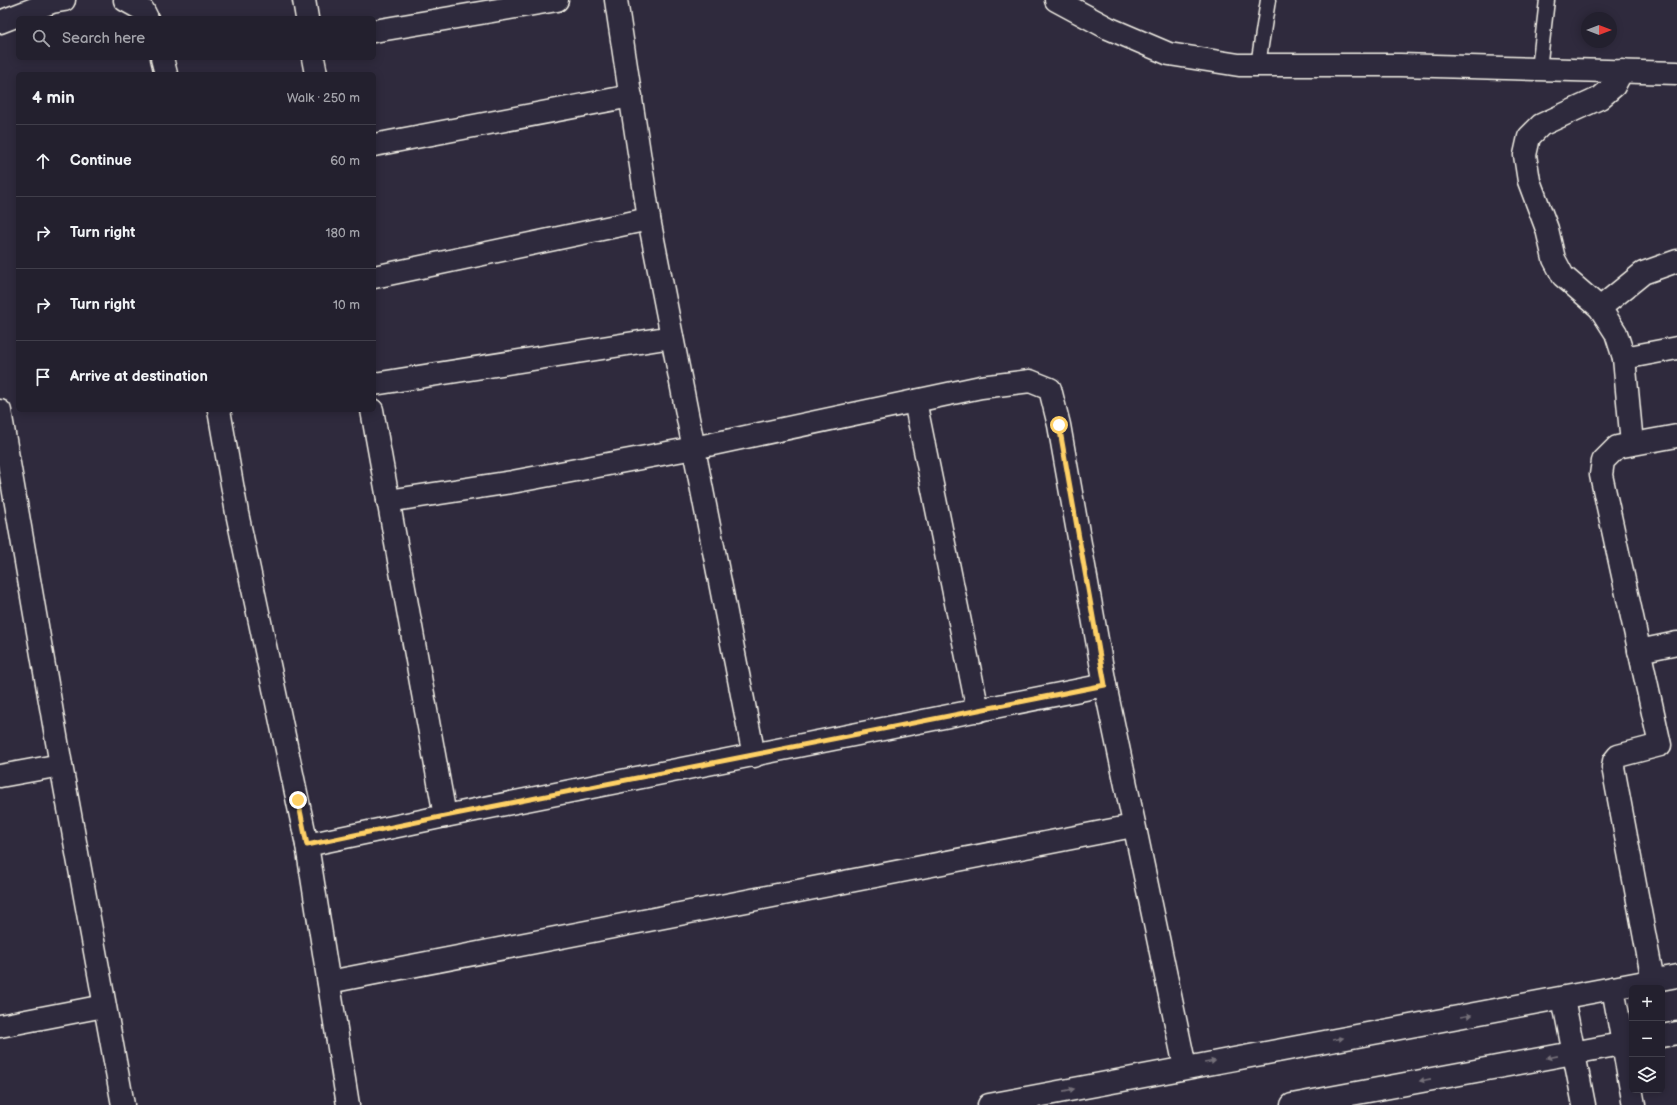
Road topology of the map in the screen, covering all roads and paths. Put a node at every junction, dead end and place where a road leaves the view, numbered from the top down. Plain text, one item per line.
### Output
1 (64, 0) edge
2 (125, 0) edge
3 (304, 0) edge
4 (557, 0) edge
5 (616, 0) edge
6 (1056, 0) edge
7 (1268, 0) edge
8 (1547, 0) edge
9 (146, 16) edge
10 (307, 16) edge
11 (0, 22) edge
12 (376, 31) edge
13 (162, 60) edge
14 (313, 60) edge
15 (1258, 65) junction
16 (1539, 69) junction
17 (1622, 71) junction
18 (166, 72) edge
19 (316, 72) edge
20 (1677, 73) edge
21 (631, 96) junction
22 (376, 145) edge
23 (650, 219) junction
24 (1677, 261) edge
25 (376, 277) edge
26 (1600, 308) junction
27 (672, 337) junction
28 (1677, 348) edge
29 (1624, 358) junction
30 (376, 384) edge
31 (915, 401) junction
32 (0, 411) edge
33 (218, 412) edge
34 (372, 412) edge
35 (1677, 436) edge
36 (1632, 444) junction
37 (694, 448) junction
38 (388, 501) junction
39 (1677, 643) edge
40 (1639, 651) junction
41 (1105, 685) junction
42 (978, 711) junction
43 (1668, 744) edge
44 (754, 756) junction
45 (61, 766) junction
46 (0, 776) edge
47 (445, 816) junction
48 (1133, 826) junction
49 (307, 845) junction
50 (1677, 976) edge
51 (1652, 981) junction
52 (329, 982) junction
53 (1613, 988) junction
54 (1563, 998) junction
55 (104, 1006) junction
56 (0, 1026) edge
57 (1677, 1033) edge
58 (1665, 1035) edge
59 (1627, 1043) edge
60 (1575, 1052) junction
61 (1186, 1067) junction
62 (124, 1105) edge
63 (348, 1105) edge
64 (989, 1105) edge
65 (1292, 1105) edge
66 (1584, 1105) edge
67 (1634, 1105) edge

1 - 11 street
2 - 9 street
3 - 10 street
4 - 12 street
5 - 21 street
6 - 15 street
7 - 15 lane
8 - 16 lane
13 - 18 street
14 - 19 street
15 - 16 street
16 - 17 street
17 - 20 street
17 - 26 street
21 - 22 street
21 - 23 street
23 - 25 street
23 - 27 street
24 - 26 street
26 - 29 street
27 - 30 street
27 - 37 street
28 - 29 street
29 - 36 street
31 - 37 street
31 - 41 street
31 - 42 street
32 - 45 street
33 - 49 street
34 - 38 street
35 - 36 street
36 - 40 street
37 - 38 street
37 - 44 street
38 - 47 street
39 - 40 street
40 - 43 street
41 - 42 street
41 - 48 street
42 - 44 street
43 - 51 street
44 - 47 street
45 - 46 street
45 - 55 street
47 - 49 street
48 - 52 street
48 - 61 street
49 - 52 street
50 - 51 street
51 - 53 street
52 - 63 street
53 - 54 street
53 - 59 street
54 - 60 street
61 -> 54 street
55 - 56 street
55 - 62 street
57 - 58 street
59 - 60 street
59 - 67 street
60 -> 65 street
60 - 66 street
64 -> 61 street

